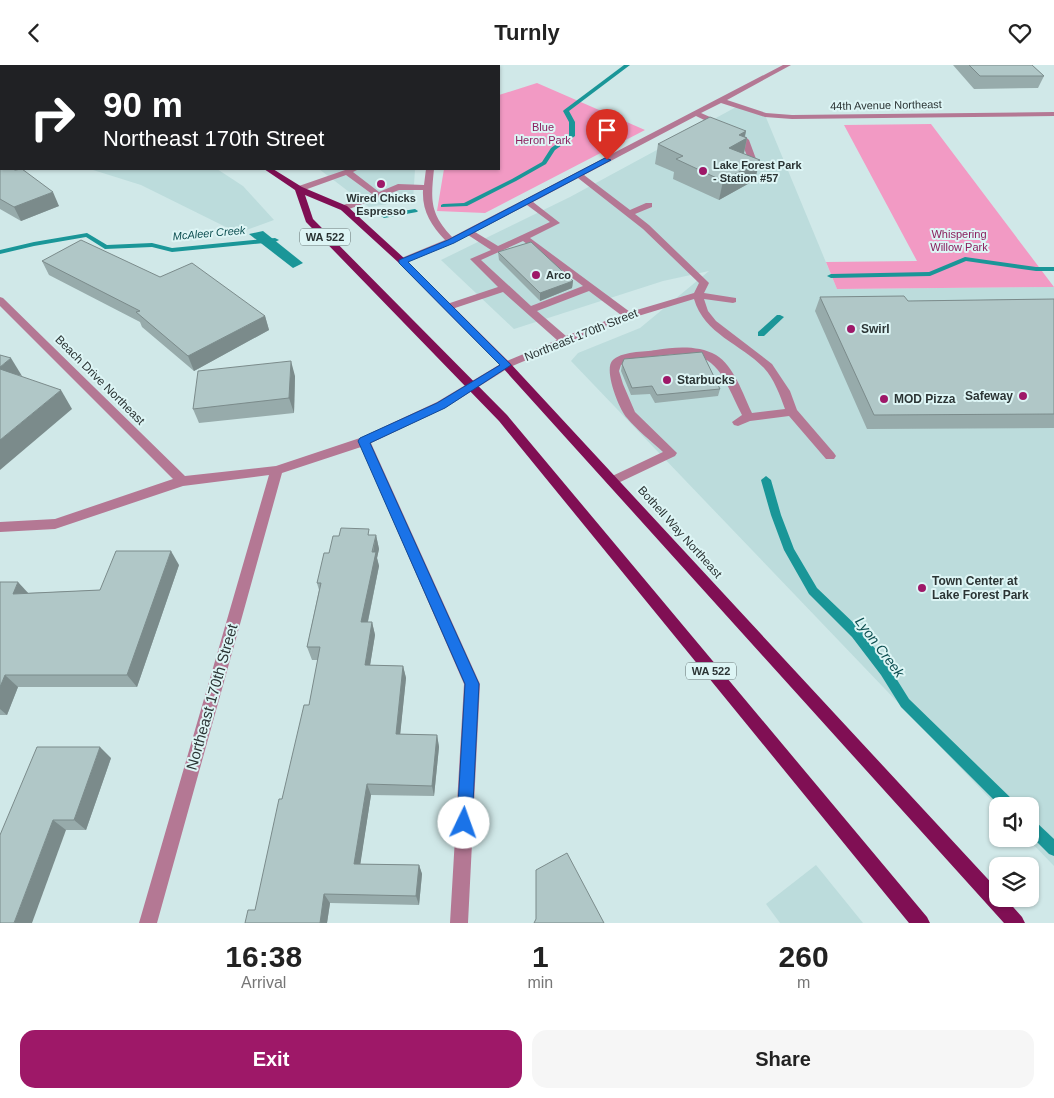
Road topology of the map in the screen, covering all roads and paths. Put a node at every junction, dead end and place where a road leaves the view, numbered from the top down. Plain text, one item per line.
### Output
1 (788, 65) edge
2 (720, 100) junction
3 (695, 113) junction
4 (1054, 114) edge
5 (755, 167) edge
6 (270, 170) edge
7 (351, 170) edge
8 (430, 170) edge
9 (579, 175) junction
10 (427, 188) junction
11 (299, 189) junction
12 (378, 195) junction
13 (528, 201) junction
14 (649, 205) dead end
15 (344, 208) junction
16 (630, 213) junction
17 (469, 232) junction
18 (524, 237) junction
19 (451, 241) junction
20 (498, 250) junction
21 (402, 261) junction
22 (590, 287) junction
23 (505, 288) junction
24 (698, 295) junction
25 (0, 299) edge
26 (733, 300) dead end
27 (448, 307) junction
28 (530, 310) junction
29 (627, 315) junction
30 (565, 341) junction
31 (506, 365) junction
32 (473, 386) junction
33 (792, 412) junction
34 (364, 441) junction
35 (830, 456) dead end
36 (277, 470) junction
37 (182, 481) junction
38 (612, 481) junction
39 (0, 527) edge
40 (148, 923) edge
41 (459, 923) edge
42 (921, 923) edge
43 (1016, 923) edge

1 - 2 street
2 - 3 street
2 - 4 street, 44th Avenue Northeast
3 - 5 street
3 - 9 street
6 - 11 main road, Bothell Way Northeast / WA 522
7 - 11 street
7 - 12 street
8 - 10 street
9 - 13 street
9 - 16 street
10 - 12 street
10 - 19 street
11 - 15 main road, Bothell Way Northeast / WA 522
11 - 32 main road, WA 522
12 - 15 street
13 - 17 street
13 - 18 street
14 - 16 street
15 - 21 main road, Bothell Way Northeast / WA 522
16 - 24 street
17 - 19 street
17 - 20 street
18 - 20 street
18 - 22 street
19 - 21 street
20 - 23 street
21 - 27 main road, Bothell Way Northeast / WA 522
22 - 28 street
22 - 29 street
23 - 27 street
23 - 28 street
24 - 26 street
24 - 29 street, Northeast 170th Street
24 - 33 street
25 - 37 street, Beach Drive Northeast
27 - 31 main road, Bothell Way Northeast / WA 522
28 - 30 street
29 - 30 street, Northeast 170th Street
30 - 31 street, Northeast 170th Street
31 - 32 street, Northeast 170th Street
31 - 38 main road, Bothell Way Northeast / WA 522
32 - 34 street, Northeast 170th Street
32 - 42 main road, WA 522
33 - 35 street
33 - 38 street
34 - 36 street, Northeast 170th Street
34 - 41 street
36 - 37 street, Northeast 170th Street
36 - 40 street, Northeast 170th Street
37 - 39 street, Northeast 170th Street
38 - 43 main road, Bothell Way Northeast / WA 522

